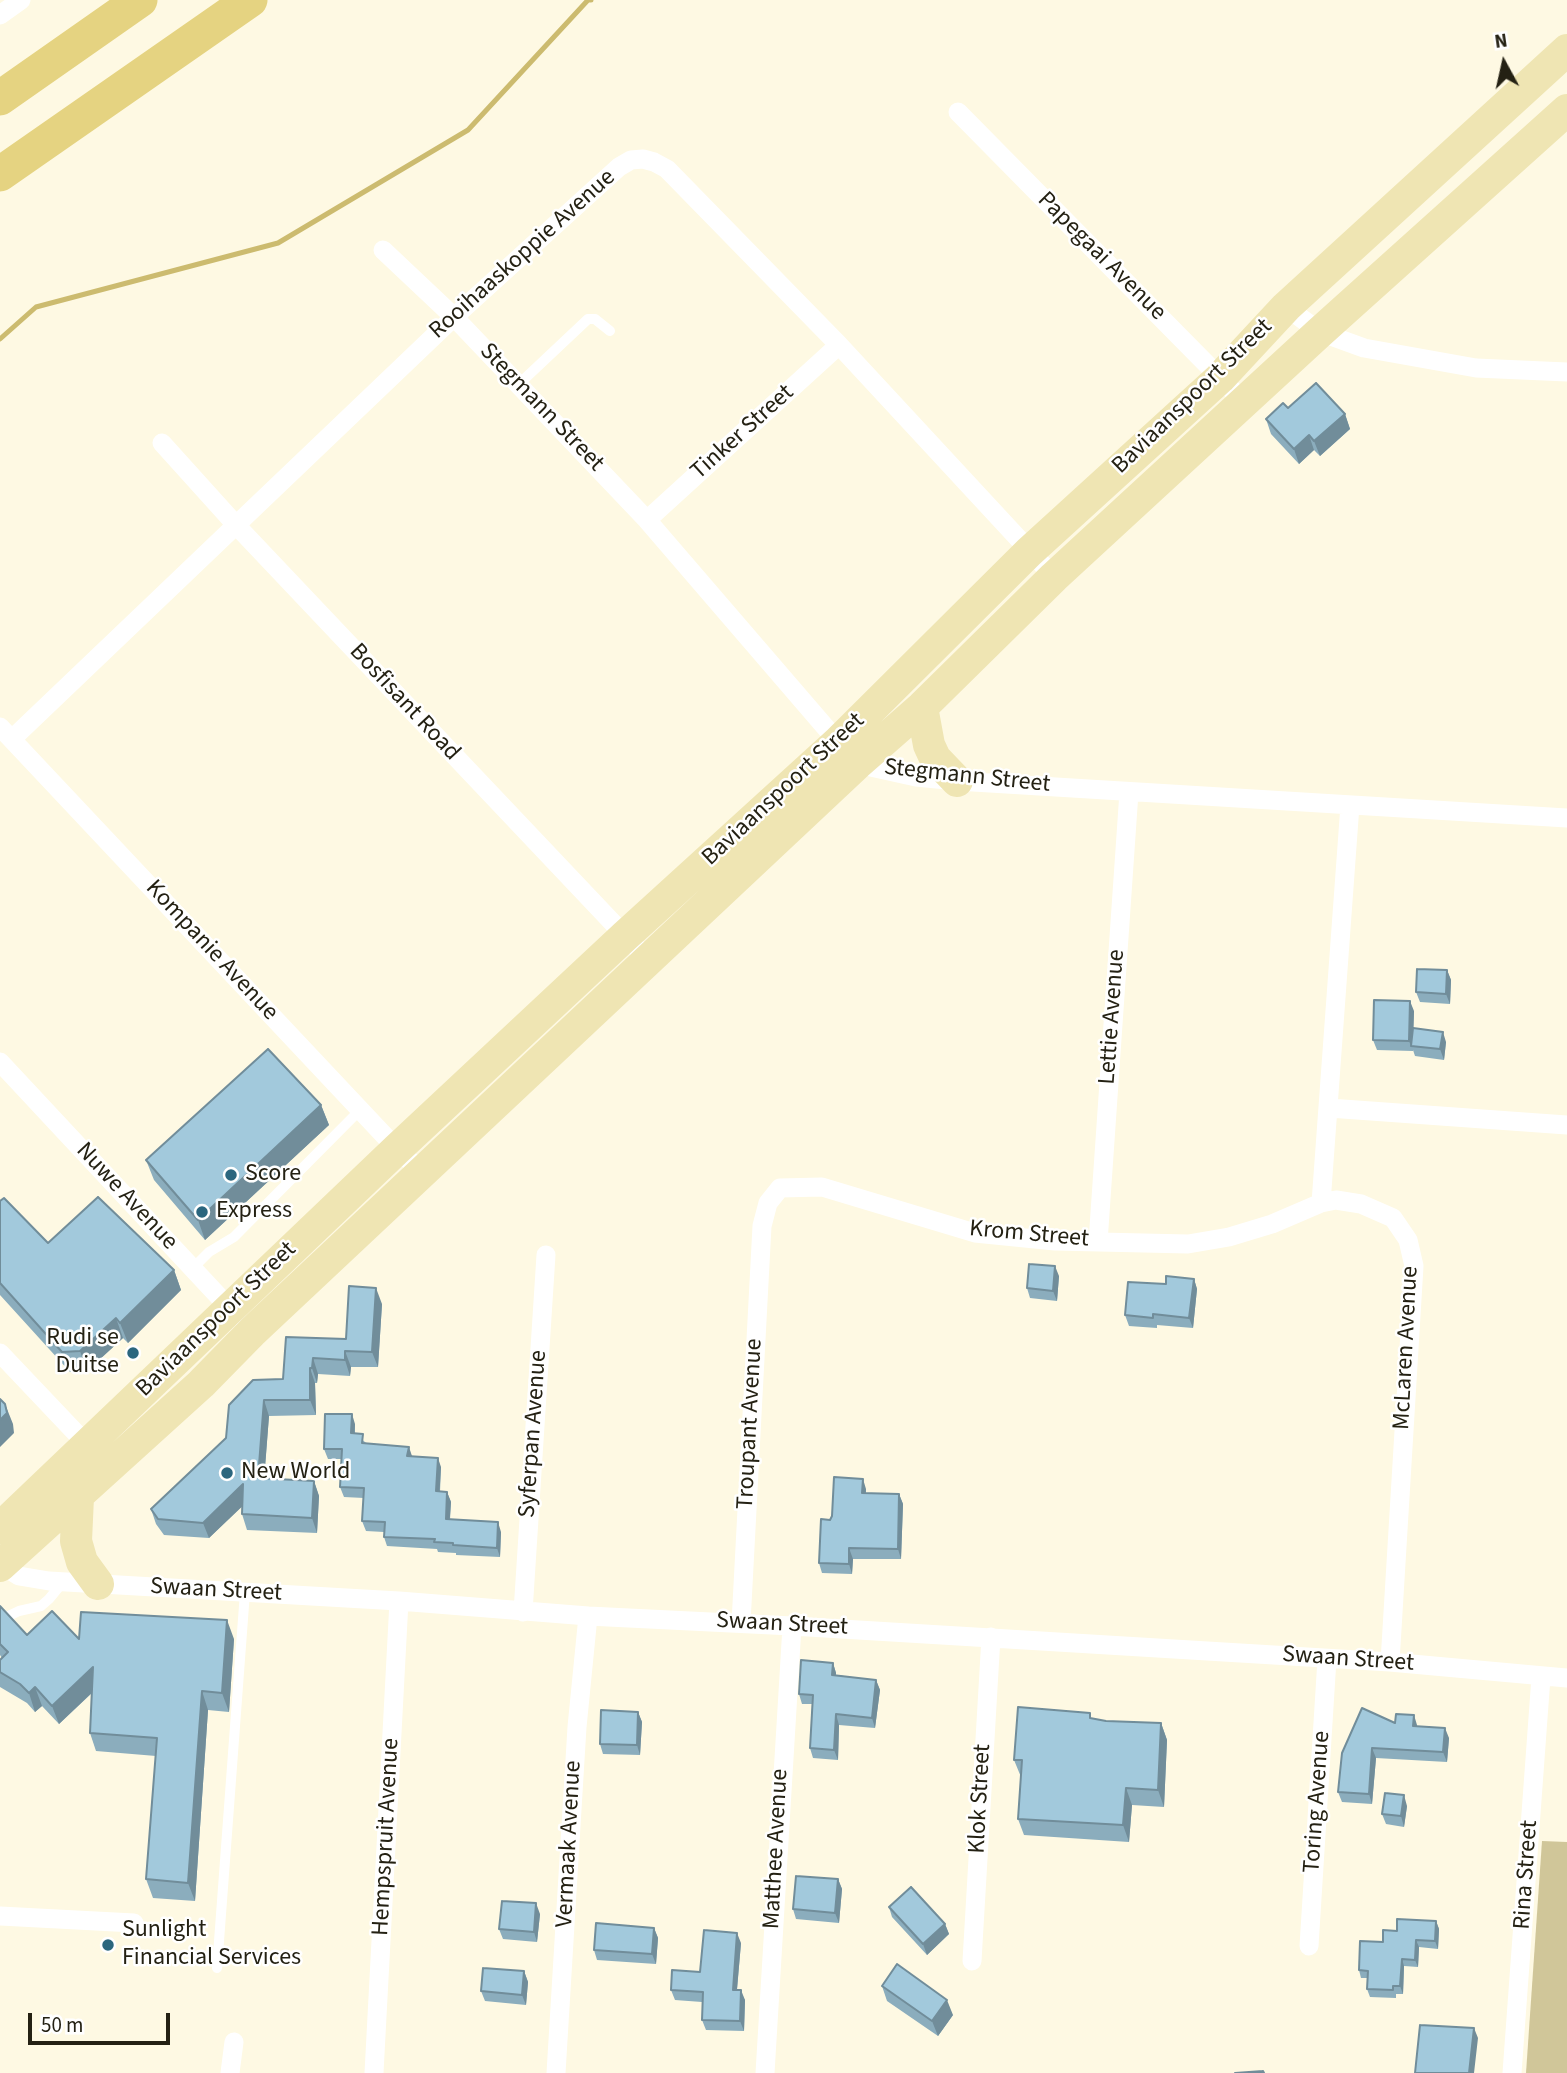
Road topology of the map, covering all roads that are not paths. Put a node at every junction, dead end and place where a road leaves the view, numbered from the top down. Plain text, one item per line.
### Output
1 (21, 0) edge
2 (140, 0) edge
3 (250, 0) edge
4 (0, 15) edge
5 (1567, 50) edge
6 (0, 98) edge
7 (1567, 110) edge
8 (958, 112) dead end
9 (0, 174) edge
10 (383, 250) dead end
11 (1286, 307) junction
12 (454, 317) junction
13 (610, 331) dead end
14 (1320, 332) junction
15 (839, 345) junction
16 (1567, 372) edge
17 (1220, 378) junction
18 (519, 384) junction
19 (1244, 402) junction
20 (162, 443) dead end
21 (647, 520) junction
22 (236, 525) junction
23 (1030, 552) junction
24 (1054, 578) junction
25 (922, 707) junction
26 (6, 733) edge
27 (847, 753) junction
28 (957, 781) junction
29 (1129, 792) junction
30 (1350, 805) junction
31 (1567, 818) edge
32 (625, 936) junction
33 (648, 960) junction
34 (0, 1062) edge
35 (1329, 1108) junction
36 (360, 1110) junction
37 (1567, 1125) edge
38 (397, 1149) junction
39 (423, 1173) junction
40 (1321, 1203) junction
41 (762, 1226) joint
42 (1098, 1242) junction
43 (545, 1255) dead end
44 (192, 1269) junction
45 (229, 1307) junction
46 (253, 1331) junction
47 (0, 1353) edge
48 (87, 1446) junction
49 (112, 1466) junction
50 (78, 1497) junction
51 (0, 1528) edge
52 (0, 1565) edge
53 (63, 1581) junction
54 (98, 1584) junction
55 (245, 1592) junction
56 (399, 1601) junction
57 (523, 1612) junction
58 (588, 1616) junction
59 (0, 1620) edge
60 (741, 1623) junction
61 (792, 1626) junction
62 (991, 1637) junction
63 (1327, 1659) junction
64 (1390, 1662) junction
65 (1541, 1677) junction
66 (1567, 1678) edge
67 (0, 1916) edge
68 (134, 1923) dead end
69 (1309, 1946) dead end
70 (972, 1961) dead end
71 (217, 1968) dead end
72 (234, 2042) dead end
73 (230, 2073) edge
74 (374, 2073) edge
75 (556, 2073) edge
76 (765, 2073) edge
77 (1512, 2073) edge

1 - 4 street
2 - 6 highway
3 - 9 highway
5 - 11 main road, Baviaanspoort Street
7 - 14 main road, Baviaanspoort Street
8 - 17 street, Papegaai Avenue
10 - 12 street, Stegmann Street
11 - 14 street
11 - 17 main road, Baviaanspoort Street
12 - 15 street, Rooihaaskoppie Avenue
12 - 18 street, Stegmann Street
12 - 22 street, Rooihaaskoppie Avenue
13 - 18 lane
14 - 16 street
14 - 19 main road, Baviaanspoort Street
15 - 21 street, Tinker Street
15 - 23 street, Rooihaaskoppie Avenue
17 - 19 street, Papegaai Avenue
17 - 23 main road, Baviaanspoort Street
18 - 21 street, Stegmann Street
19 - 24 main road, Baviaanspoort Street
20 - 22 street, Bosfisant Road
21 - 27 street, Stegmann Street
22 - 26 street, Rooihaaskoppie Avenue
22 - 32 street, Bosfisant Road
23 - 24 street, Rooihaaskoppie Avenue
23 - 27 main road, Baviaanspoort Street
24 - 25 main road, Baviaanspoort Street
25 - 27 main road, Baviaanspoort Street
25 - 28 main road
26 - 36 street, Kompanie Avenue
27 - 28 street, Stegmann Street
27 - 32 main road, Baviaanspoort Street
27 - 33 main road, Baviaanspoort Street
28 - 29 street, Stegmann Street
29 - 30 street, Stegmann Street
29 - 42 street, Lettie Avenue
30 - 31 street, Stegmann Street
30 - 35 street
32 - 33 street, Bosfisant Road
32 - 38 main road, Baviaanspoort Street
33 - 39 main road, Baviaanspoort Street
34 - 44 street, Nuwe Avenue
35 - 37 street
35 - 40 street
36 - 38 street, Kompanie Avenue
36 - 44 lane
38 - 39 street, Kompanie Avenue
38 - 45 main road, Baviaanspoort Street
39 - 46 main road, Baviaanspoort Street
40 - 42 street, Krom Street
40 - 64 street, McLaren Avenue
41 - 42 street, Krom Street
41 - 60 street, Troupant Avenue
43 - 57 street, Syferpan Avenue
44 - 45 street, Nuwe Avenue
45 - 46 street, Nuwe Avenue
45 - 48 main road, Baviaanspoort Street
46 - 49 main road, Baviaanspoort Street
47 - 48 street
48 - 49 street
48 - 51 main road, Baviaanspoort Street
49 - 50 main road, Baviaanspoort Street
50 - 52 main road, Baviaanspoort Street
50 - 54 main road
52 - 53 street, Swaan Street
53 - 54 street, Swaan Street
53 - 59 lane
54 - 55 street, Swaan Street
55 - 56 street, Swaan Street
55 - 71 lane
56 - 57 street, Swaan Street
56 - 74 street, Hempspruit Avenue
57 - 58 street, Swaan Street
58 - 60 street, Swaan Street
58 - 75 street, Vermaak Avenue
60 - 61 street, Swaan Street
61 - 62 street, Swaan Street
61 - 76 street, Matthee Avenue
62 - 63 street, Swaan Street
62 - 70 street, Klok Street
63 - 64 street, Swaan Street
63 - 69 street, Toring Avenue
64 - 65 street, Swaan Street
65 - 66 street, Swaan Street
65 - 77 street, Rina Street
67 - 68 street
72 - 73 street

